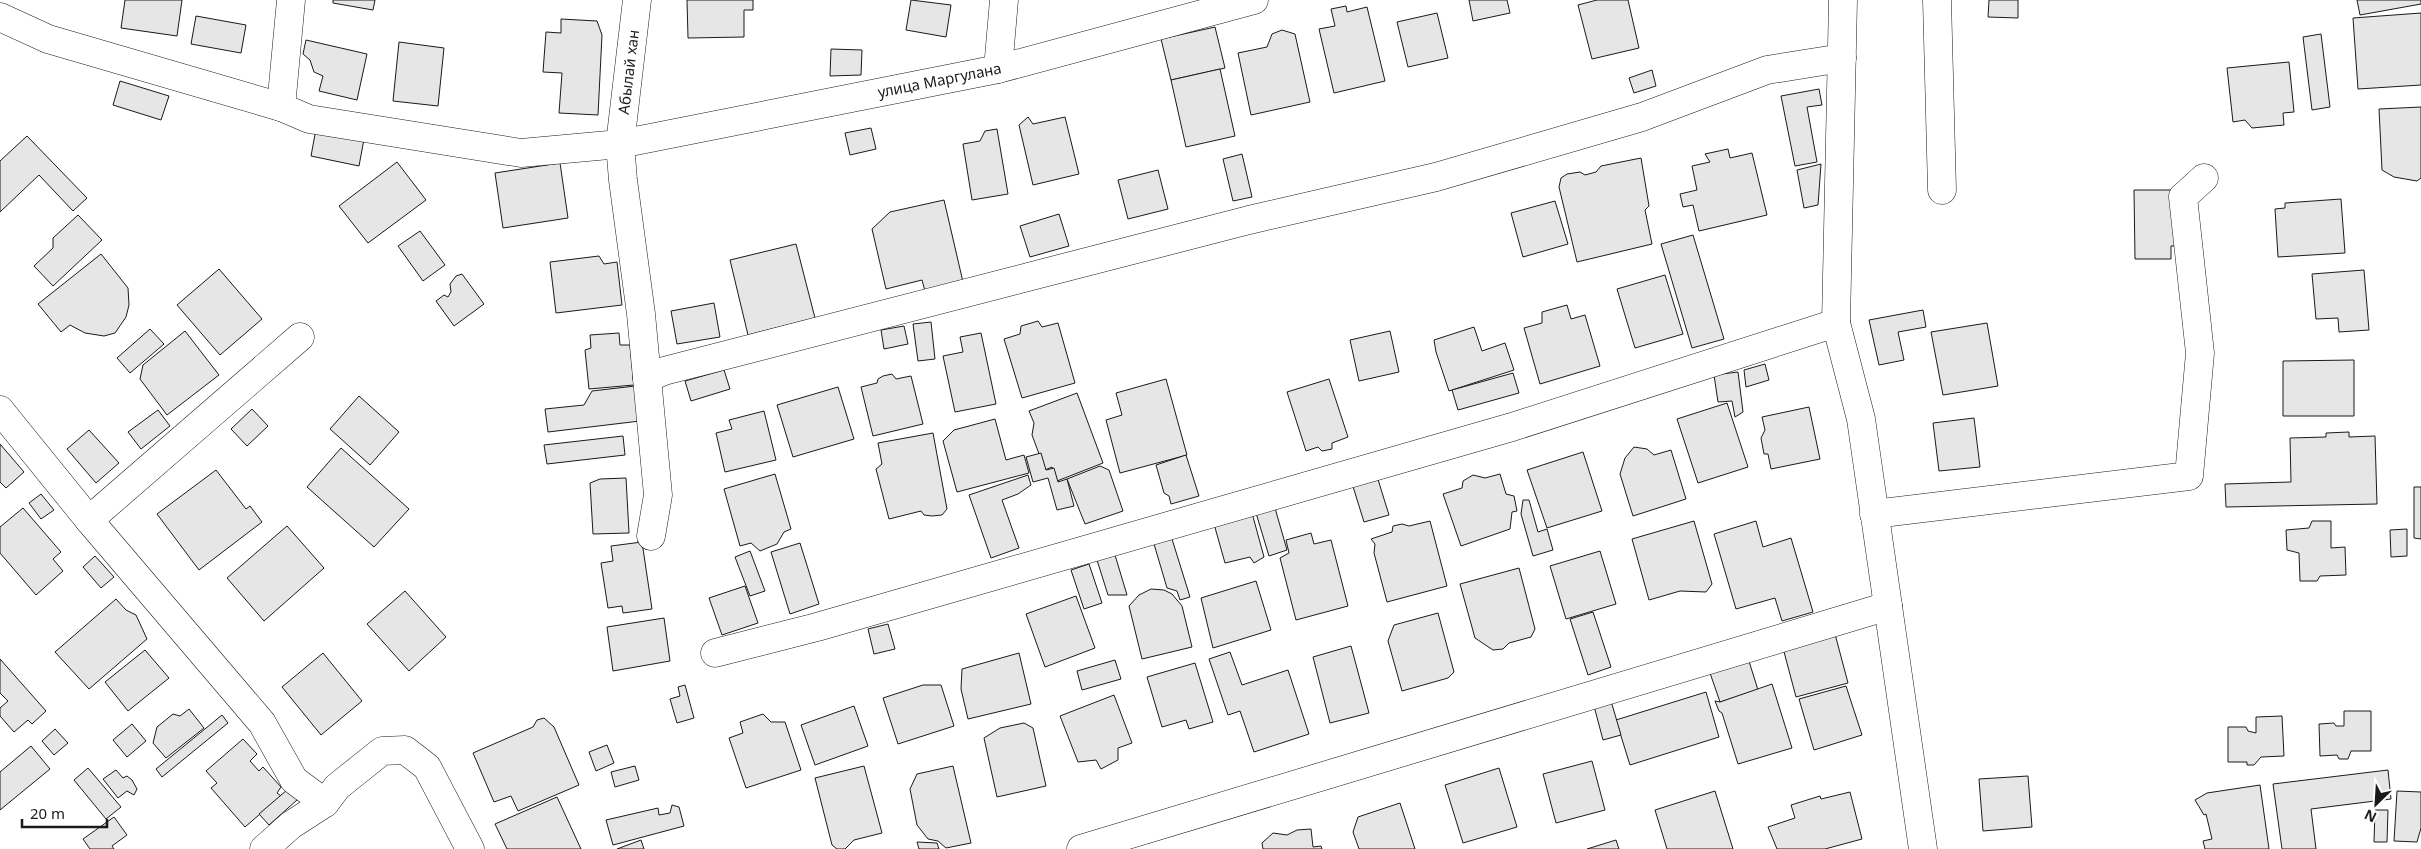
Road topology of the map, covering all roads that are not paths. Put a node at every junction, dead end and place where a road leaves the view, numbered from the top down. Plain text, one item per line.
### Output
1 (291, 0) edge
2 (637, 0) edge
3 (1004, 0) edge
4 (1254, 0) edge
5 (1843, 0) edge
6 (1937, 0) edge
7 (0, 17) edge
8 (1842, 58) junction
9 (998, 69) junction
10 (281, 107) junction
11 (620, 144) junction
12 (2204, 178) dead end
13 (1942, 190) dead end
14 (1836, 323) junction
15 (300, 337) dead end
16 (647, 378) junction
17 (0, 410) edge
18 (1874, 514) junction
19 (89, 520) junction
20 (650, 536) dead end
21 (1888, 606) junction
22 (715, 653) dead end
23 (325, 803) junction
24 (264, 849) edge
25 (470, 849) edge
26 (1081, 849) edge
27 (1923, 849) edge

1 - 10 street
2 - 11 street, Абылай хан
3 - 9 street
4 - 9 street, улица Маргулана
5 - 8 street
6 - 13 street
7 - 10 street, улица Маргулана
8 - 14 street
8 - 16 street
9 - 11 street, улица Маргулана
10 - 11 street, улица Маргулана
11 - 16 street, Абылай хан
12 - 18 street
14 - 18 street
14 - 22 street
15 - 19 street
16 - 20 street, Абылай хан
17 - 19 street
18 - 21 street
19 - 23 street
21 - 26 street
21 - 27 street
23 - 24 street
23 - 25 street

